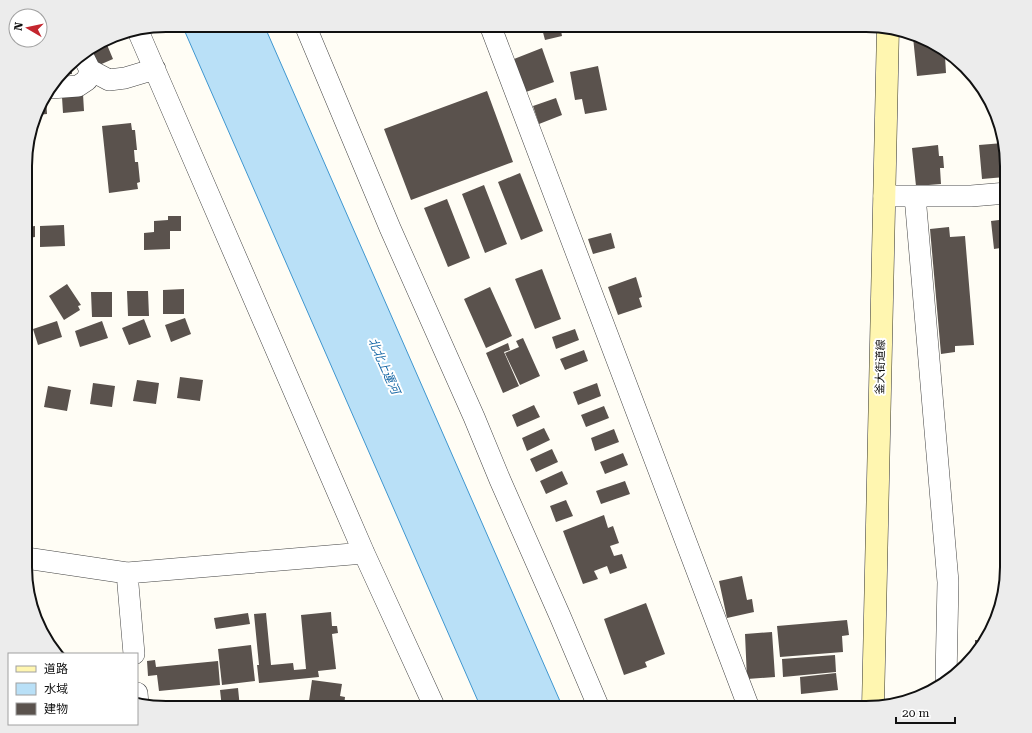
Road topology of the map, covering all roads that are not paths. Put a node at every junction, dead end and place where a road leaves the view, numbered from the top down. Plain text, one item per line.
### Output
1 (308, 32) edge
2 (493, 32) edge
3 (888, 34) edge
4 (140, 35) edge
5 (86, 62) edge
6 (155, 69) junction
7 (58, 88) edge
8 (1000, 194) edge
9 (884, 196) junction
10 (914, 196) junction
11 (364, 554) junction
12 (32, 559) edge
13 (127, 573) junction
14 (134, 653) edge
15 (946, 674) edge
16 (432, 701) edge
17 (596, 701) edge
18 (746, 701) edge
19 (873, 701) edge

1 - 17 street
2 - 18 street
3 - 9 street, 釜大街道線
4 - 6 street
5 - 6 street
5 - 7 street
6 - 11 street
8 - 10 street
9 - 10 street
9 - 19 street, 釜大街道線
10 - 15 street
11 - 13 street
11 - 16 street
12 - 13 street
13 - 14 street

